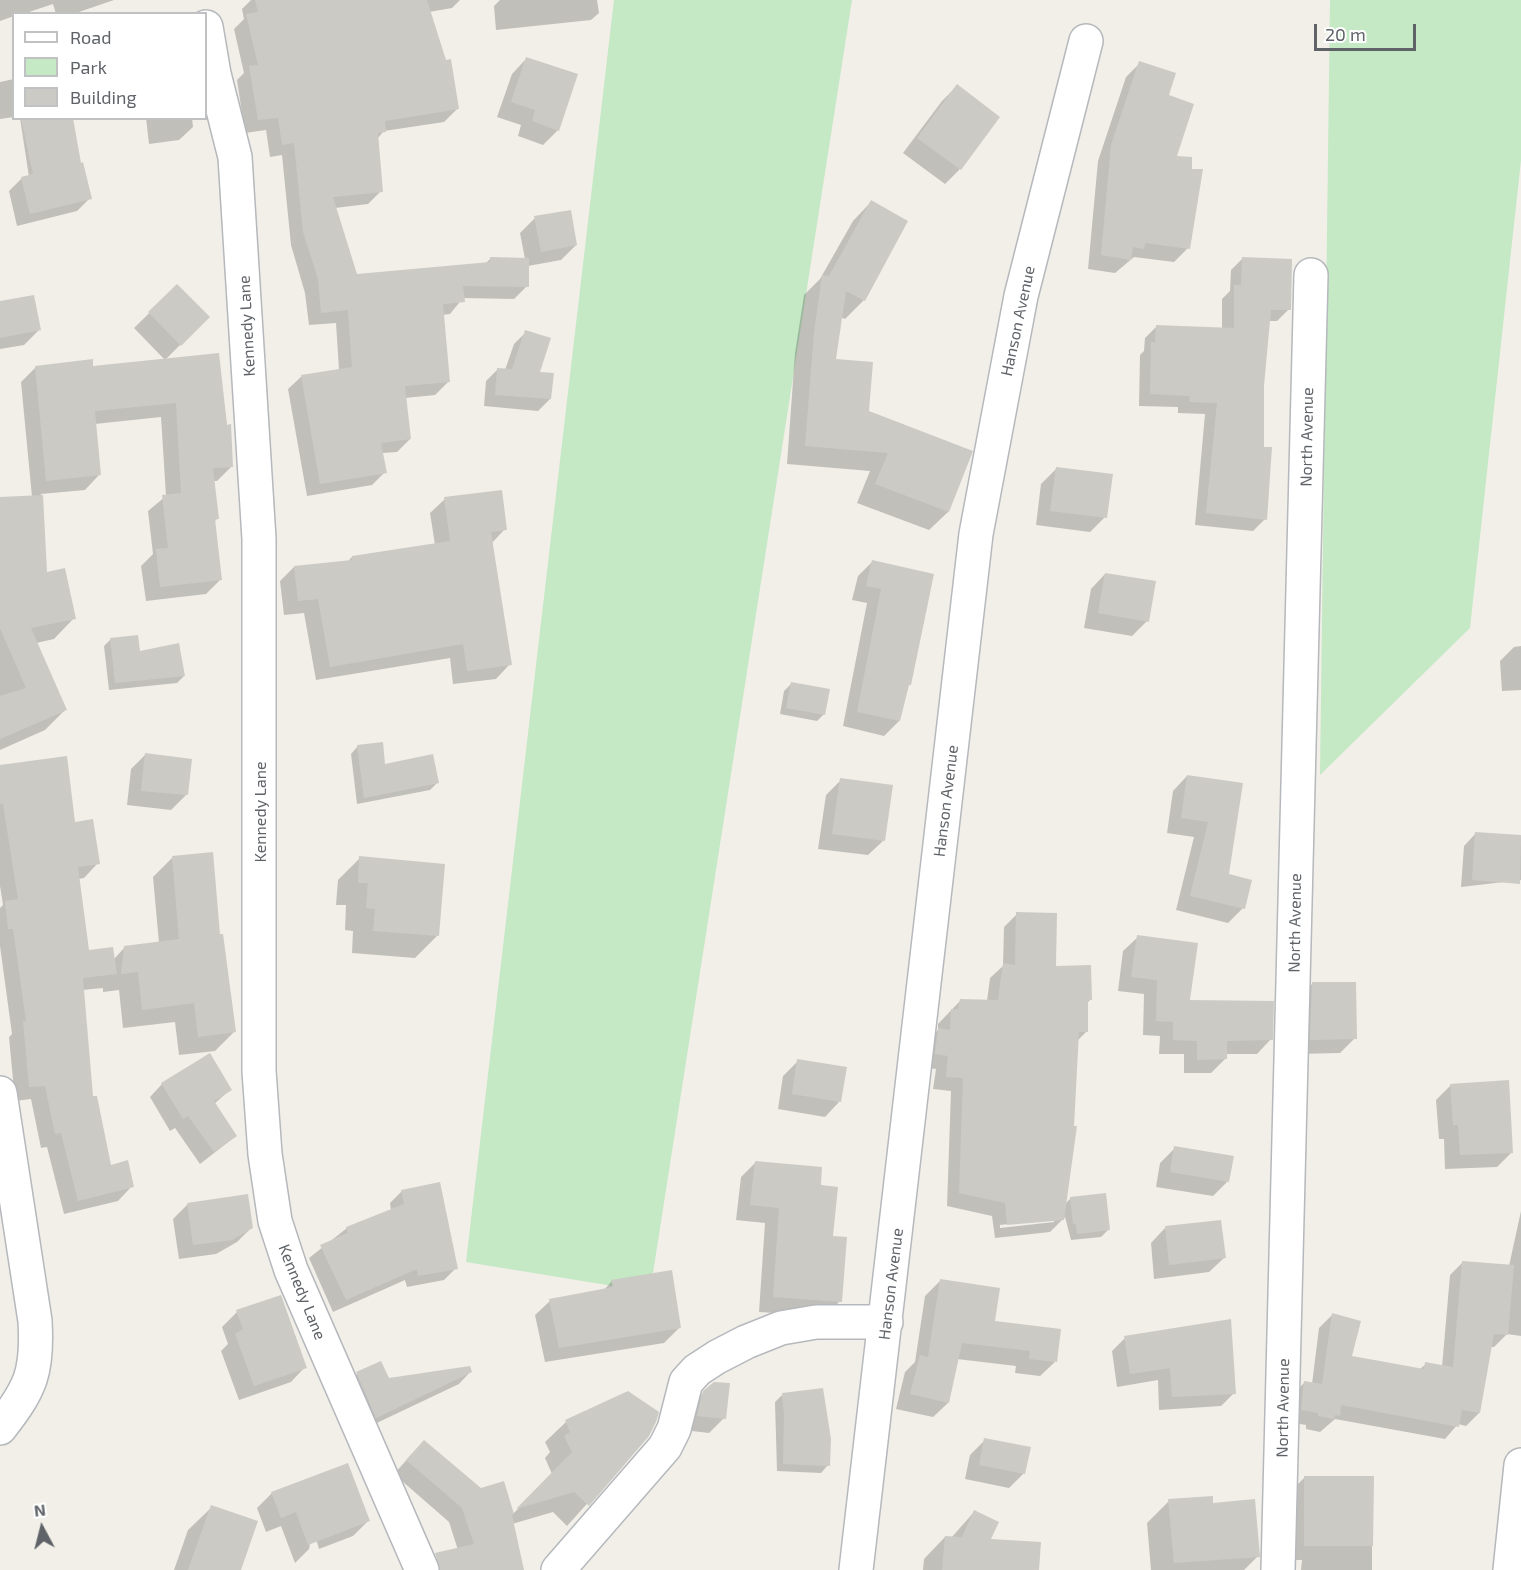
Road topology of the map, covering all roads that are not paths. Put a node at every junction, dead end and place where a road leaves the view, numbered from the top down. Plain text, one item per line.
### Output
1 (207, 33) edge
2 (1086, 41) dead end
3 (1311, 275) dead end
4 (0, 1093) edge
5 (886, 1322) junction
6 (0, 1428) edge
7 (1521, 1465) edge
8 (422, 1570) edge
9 (558, 1570) edge
10 (856, 1570) edge
11 (1278, 1570) edge
12 (1510, 1570) edge

1 - 8 street, Kennedy Lane
2 - 5 street, Hanson Avenue
3 - 11 street, North Avenue
4 - 6 street
5 - 9 street
5 - 10 street, Hanson Avenue
7 - 12 street

